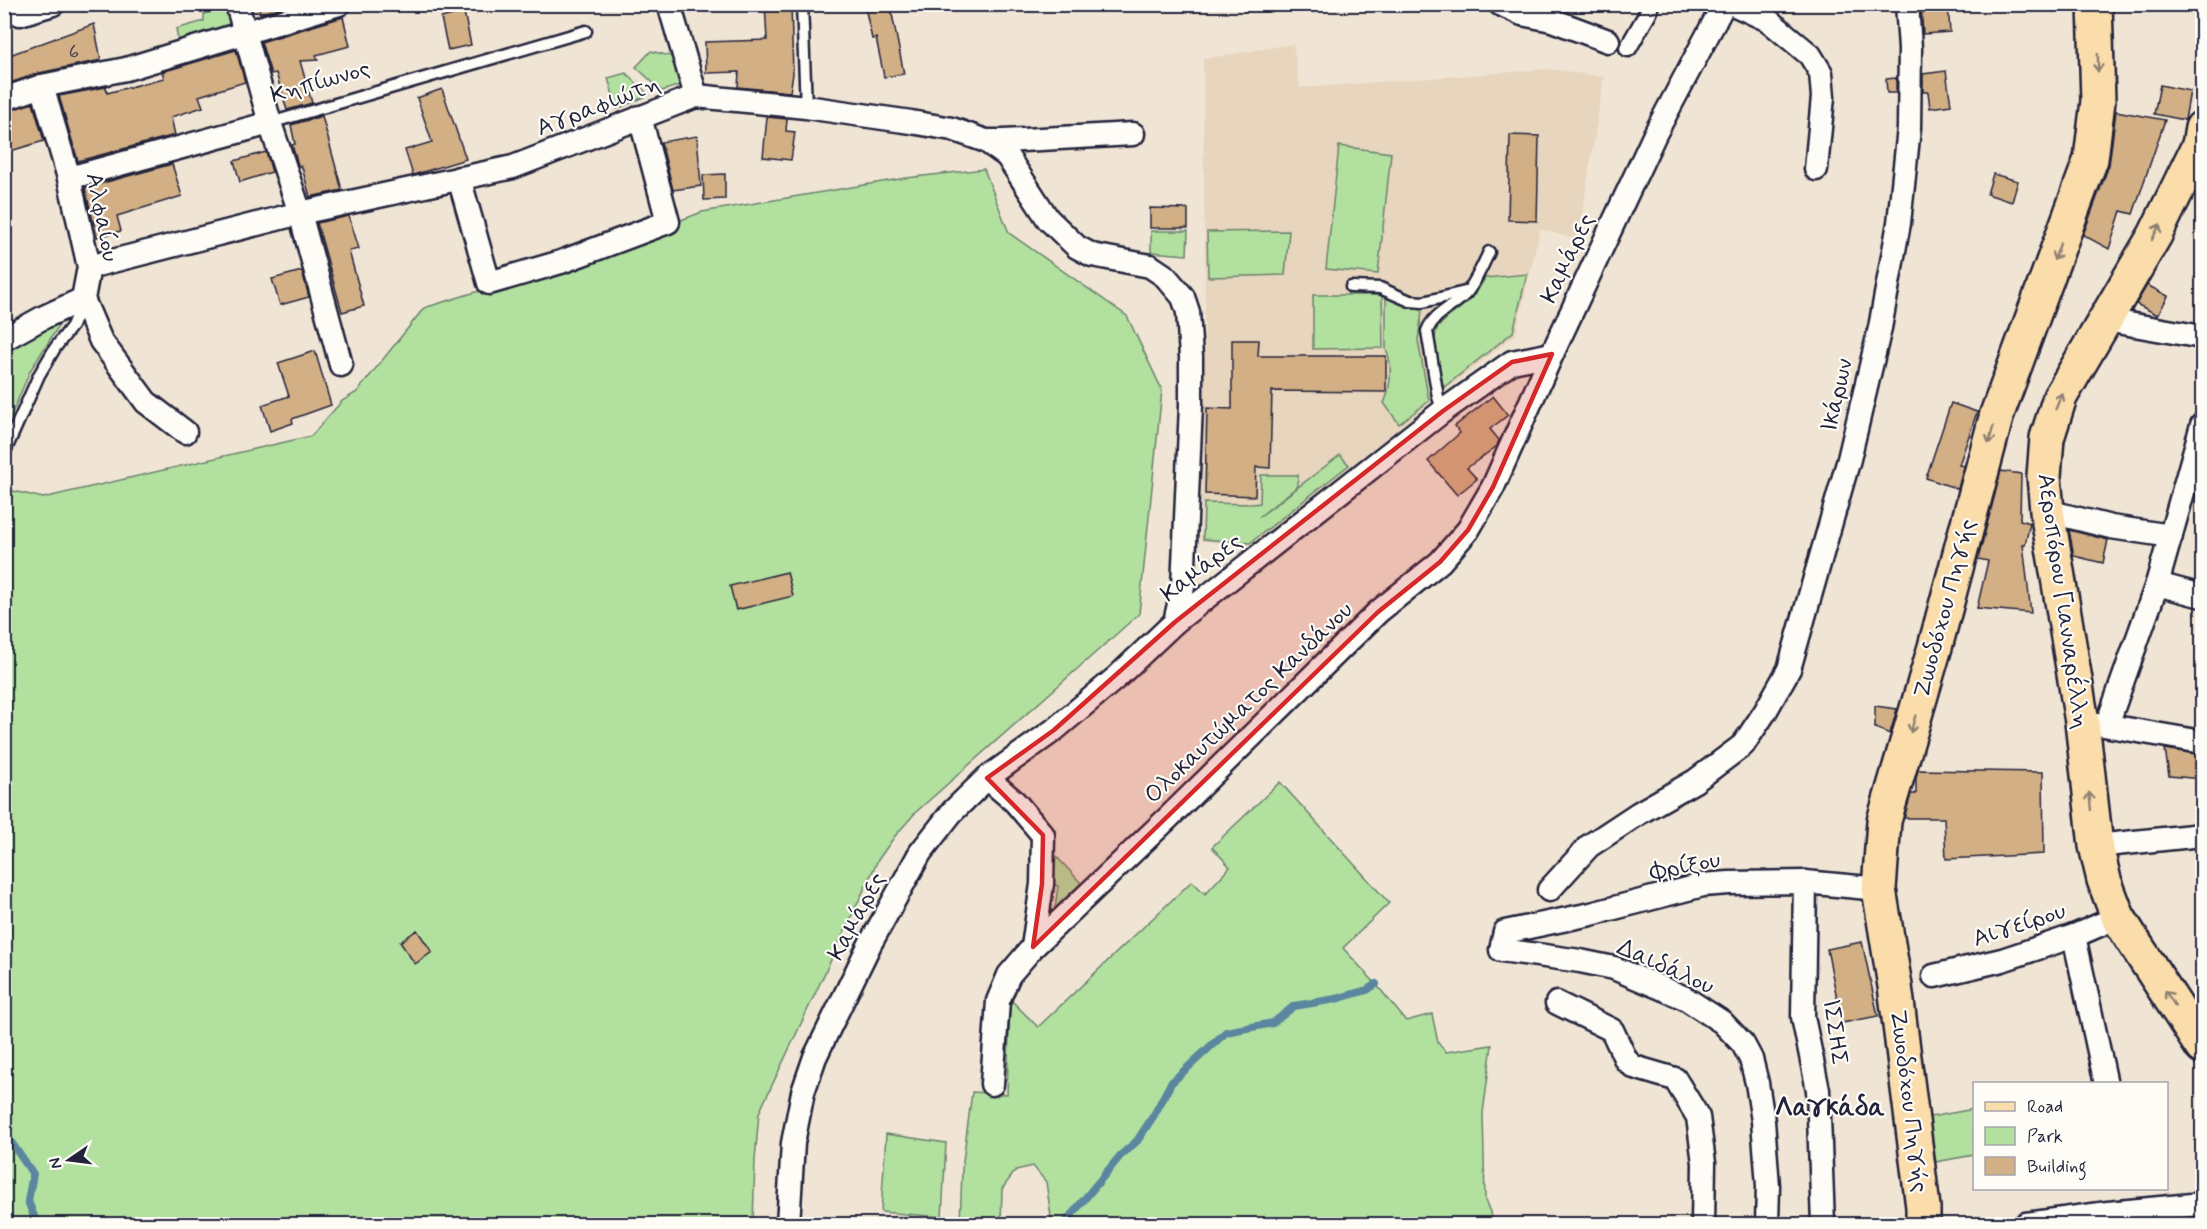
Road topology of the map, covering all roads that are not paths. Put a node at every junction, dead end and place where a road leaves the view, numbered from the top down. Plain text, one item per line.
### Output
1 (53, 4) edge
2 (237, 4) edge
3 (339, 4) edge
4 (669, 4) edge
5 (802, 4) edge
6 (1500, 4) edge
7 (1650, 4) edge
8 (1724, 4) edge
9 (1733, 4) edge
10 (1907, 4) edge
11 (2095, 4) edge
12 (21, 15) edge
13 (586, 31) dead end
14 (244, 33) junction
15 (1618, 45) joint
16 (42, 86) junction
17 (696, 96) junction
18 (4, 99) edge
19 (806, 107) junction
20 (640, 117) junction
21 (270, 123) junction
22 (2202, 128) edge
23 (1133, 134) dead end
24 (986, 141) junction
25 (2197, 160) edge
26 (1816, 170) dead end
27 (69, 178) junction
28 (459, 178) junction
29 (300, 213) junction
30 (1489, 252) dead end
31 (89, 267) junction
32 (1351, 287) dead end
33 (1468, 291) junction
34 (83, 299) junction
35 (2106, 320) junction
36 (2202, 337) edge
37 (4, 339) edge
38 (1552, 354) junction
39 (341, 365) dead end
40 (1443, 411) junction
41 (2202, 425) edge
42 (185, 432) dead end
43 (4, 454) edge
44 (2047, 511) junction
45 (2171, 536) junction
46 (2157, 584) junction
47 (2202, 597) edge
48 (1175, 622) junction
49 (2094, 723) junction
50 (2202, 742) edge
51 (987, 778) junction
52 (2202, 835) edge
53 (2096, 846) junction
54 (1805, 882) junction
55 (1879, 889) junction
56 (1549, 890) dead end
57 (2118, 917) junction
58 (1505, 932) joint
59 (2074, 936) junction
60 (1033, 947) junction
61 (1934, 976) dead end
62 (1557, 1003) dead end
63 (2202, 1047) edge
64 (2106, 1082) edge
65 (992, 1084) dead end
66 (2202, 1204) edge
67 (788, 1224) edge
68 (1703, 1224) edge
69 (1767, 1224) edge
70 (1823, 1224) edge
71 (1923, 1224) edge
72 (2026, 1224) edge

1 - 12 street
2 - 14 street
3 - 14 street
4 - 17 street
5 - 19 lane
6 - 15 street
7 - 15 street
8 - 38 street, Καμάρες
9 - 26 street
10 - 56 street, Ικάρων
11 -> 55 main road, Ζωοδόχου Πηγής
13 - 21 lane, Κηπίωνος
14 - 16 street
14 - 21 street
16 - 18 street
16 - 27 street, Αλφαίου
17 - 19 street, Αγραφιώτη
17 - 20 street, Αγραφιώτη
19 - 24 street, Αγραφιώτη
20 - 28 street, Αγραφιώτη
20 - 28 street
21 - 27 street, Κηπίωνος
21 - 29 street
22 - 25 main road, Αεροπόρου Γιανναρέλλη
23 - 24 street, Αγραφιώτη
24 - 48 street
35 -> 25 main road, Αεροπόρου Γιανναρέλλη
27 - 31 street, Αλφαίου
28 - 29 street, Αγραφιώτη
29 - 31 street, Αγραφιώτη
29 - 39 street
30 - 33 lane
31 - 34 street, Αλφαίου
32 - 33 lane
33 - 40 lane
34 - 37 street
34 - 42 street
34 - 43 lane
35 - 36 street
44 -> 35 main road, Αεροπόρου Γιανναρέλλη
38 - 40 street, Καμάρες
38 - 60 street, Ολοκαυτώματος Κανδάνου
40 - 48 street, Καμάρες
41 - 45 street
44 - 45 street
44 - 49 main road, Αεροπόρου Γιανναρέλλη
45 - 46 street
46 - 47 street
46 - 49 street
48 - 51 street, Καμάρες
49 - 50 street
53 -> 49 main road, Αεροπόρου Γιανναρέλλη
51 - 60 street
51 - 67 street, Καμάρες
52 - 53 street
53 - 57 main road, Αεροπόρου Γιανναρέλλη
54 - 55 street, Φρίξου
54 - 58 street, Φρίξου
54 - 70 street, ΙΣΣΗΣ
55 - 71 main road, Ζωοδόχου Πηγής
57 - 59 street, Αιγείρου
63 -> 57 main road, Αεροπόρου Γιανναρέλλη
58 - 69 street, Δαιδάλου
59 - 61 street, Αιγείρου
59 - 64 street
60 - 65 street, Ολοκαυτώματος Κανδάνου
62 - 68 street
66 - 72 street

